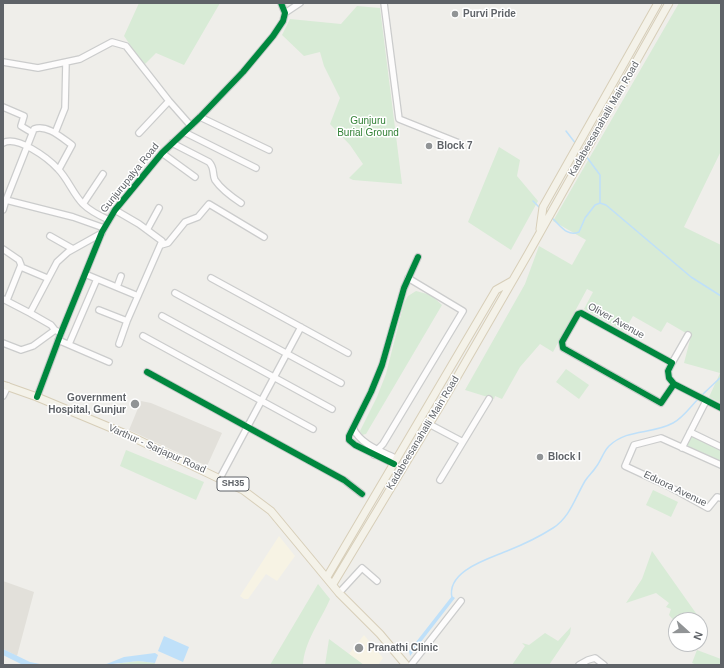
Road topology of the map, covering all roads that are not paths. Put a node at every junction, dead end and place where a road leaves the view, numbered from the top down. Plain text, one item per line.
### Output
1 (281, 3) edge
2 (300, 3) edge
3 (384, 3) edge
4 (658, 3) edge
5 (668, 3) edge
6 (285, 12) junction
7 (3, 62) edge
8 (66, 62) junction
9 (168, 101) junction
10 (3, 107) edge
11 (200, 117) junction
12 (190, 126) junction
13 (31, 132) junction
14 (184, 132) junction
15 (54, 133) junction
16 (139, 133) dead end
17 (3, 142) edge
18 (172, 143) junction
19 (459, 144) dead end
20 (26, 145) junction
21 (268, 150) dead end
22 (162, 153) junction
23 (256, 168) dead end
24 (59, 170) junction
25 (103, 174) dead end
26 (196, 177) dead end
27 (6, 200) junction
28 (241, 203) dead end
29 (83, 204) junction
30 (160, 208) dead end
31 (3, 210) edge
32 (115, 210) junction
33 (97, 214) junction
34 (109, 220) junction
35 (93, 223) junction
36 (103, 230) junction
37 (148, 230) junction
38 (538, 235) junction
39 (50, 236) dead end
40 (264, 237) dead end
41 (161, 245) junction
42 (3, 249) edge
43 (73, 249) junction
44 (418, 257) dead end
45 (21, 267) junction
46 (86, 274) junction
47 (121, 276) dead end
48 (48, 278) junction
49 (211, 278) dead end
50 (408, 278) junction
51 (98, 279) junction
52 (512, 281) junction
53 (117, 287) junction
54 (175, 293) dead end
55 (138, 296) junction
56 (5, 300) edge
57 (99, 310) dead end
58 (30, 313) junction
59 (162, 316) dead end
60 (127, 321) junction
61 (301, 327) junction
62 (58, 332) junction
63 (688, 335) dead end
64 (143, 336) dead end
65 (58, 340) junction
66 (3, 343) edge
67 (69, 344) junction
68 (119, 344) dead end
69 (287, 353) junction
70 (348, 353) dead end
71 (109, 362) dead end
72 (672, 363) junction
73 (147, 372) dead end
74 (274, 378) junction
75 (341, 384) dead end
76 (674, 384) junction
77 (5, 385) edge
78 (3, 396) edge
79 (37, 397) junction
80 (489, 399) dead end
81 (262, 400) junction
82 (706, 401) junction
83 (721, 408) edge
84 (332, 409) dead end
85 (429, 424) junction
86 (248, 427) junction
87 (353, 428) junction
88 (313, 429) dead end
89 (690, 432) junction
90 (463, 442) junction
91 (721, 446) edge
92 (682, 448) junction
93 (378, 449) junction
94 (374, 455) junction
95 (396, 461) junction
96 (721, 465) edge
97 (220, 478) junction
98 (440, 480) dead end
99 (362, 494) dead end
100 (721, 498) edge
101 (328, 577) junction
102 (377, 581) dead end
103 (332, 584) junction
104 (339, 593) junction
105 (461, 601) dead end
106 (406, 665) edge
107 (411, 665) edge
108 (579, 665) edge
109 (604, 665) edge

1 - 6 street
2 - 6 street
3 - 19 street
4 - 38 main road, Kadabeesanahalli Main Road
5 - 38 main road, Kadabeesanahalli Main Road
6 - 11 street, Gunjurupalya Road
7 - 8 street
8 - 9 street
8 - 15 street
9 - 12 street
9 - 16 street
10 - 13 street
11 - 12 street, Gunjurupalya Road
11 - 21 street
12 - 14 street, Gunjurupalya Road
13 - 15 street
13 - 20 street
14 - 18 street, Gunjurupalya Road
14 - 23 street
15 - 24 street
17 - 20 street
18 - 22 street, Gunjurupalya Road
18 - 28 street
20 - 24 street
20 - 27 street
22 - 26 street
22 - 32 street, Gunjurupalya Road
24 - 29 street
25 - 29 street
27 - 31 street
27 - 35 street
29 - 33 street
30 - 37 street
32 - 34 street, Gunjurupalya Road
32 - 37 street
33 - 34 street
33 - 35 street
34 - 36 street, Gunjurupalya Road
35 - 36 street
36 - 43 street
36 - 46 street, Gunjurupalya Road
37 - 41 street
38 - 52 main road, Kadabeesanahalli Main Road
39 - 43 street
40 - 41 street
41 - 55 street
42 - 45 street
43 - 48 street
44 - 50 street
45 - 48 street
45 - 56 street
46 - 51 street
46 - 62 street, Gunjurupalya Road
47 - 53 street
48 - 58 street
49 - 61 street
50 - 87 street
50 - 93 street
51 - 53 street
51 - 67 street
52 - 85 main road, Kadabeesanahalli Main Road
52 - 95 main road, Kadabeesanahalli Main Road
53 - 55 street
54 - 69 street
55 - 60 street
56 - 58 street
57 - 60 street
58 - 62 street
59 - 74 street
60 - 68 street
61 - 69 street
61 - 70 street
62 - 65 street, Gunjurupalya Road
62 - 66 street
63 - 72 street
64 - 81 street
65 - 67 street
65 - 79 street, Gunjurupalya Road
67 - 71 street
69 - 74 street
69 - 75 street
72 - 76 street
72 - 76 street, Oliver Avenue
73 - 86 street
74 - 81 street
74 - 84 street
76 - 82 street
77 - 78 street
77 - 79 main road, Varthur - Sarjapur Road / SH35
79 - 97 main road, Varthur - Sarjapur Road / SH35
80 - 90 street
81 - 86 street
81 - 88 street
82 - 83 street
82 - 89 street
85 - 90 street
85 - 103 main road, Kadabeesanahalli Main Road
86 - 97 street
86 - 99 street
87 - 93 street
87 - 94 street
89 - 91 street
89 - 92 street
90 - 98 street
92 - 96 street
92 - 100 street, Eduora Avenue
93 - 94 street
93 - 95 street
94 - 95 street
95 - 101 main road, Kadabeesanahalli Main Road
97 - 101 main road, Varthur - Sarjapur Road / SH35
101 - 103 main road, Varthur - Sarjapur Road / SH35
102 - 104 street
103 - 104 main road, Varthur - Sarjapur Road / SH35
104 - 106 main road, Varthur - Sarjapur Road / SH35
105 - 107 street
108 - 109 street

